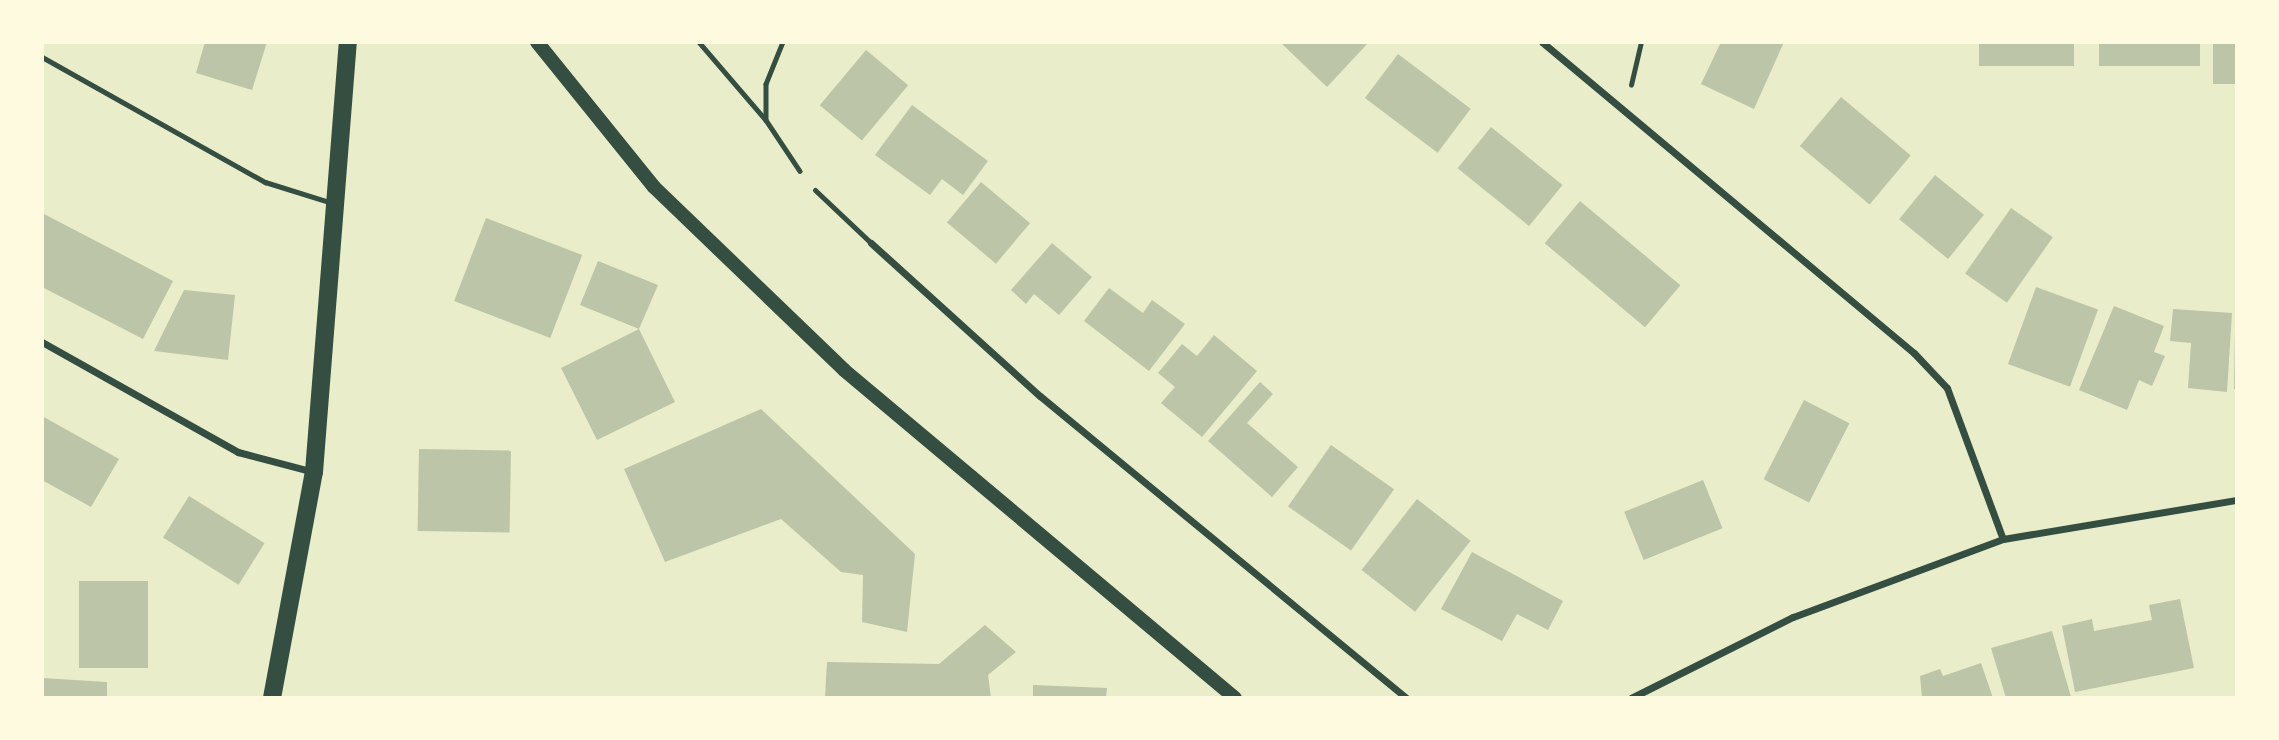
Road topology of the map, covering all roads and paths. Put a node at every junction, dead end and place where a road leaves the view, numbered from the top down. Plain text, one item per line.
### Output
1 (348, 42) edge
2 (537, 42) edge
3 (699, 42) edge
4 (781, 42) edge
5 (1542, 42) edge
6 (1642, 42) edge
7 (42, 57) edge
8 (1625, 112) junction
9 (766, 120) junction
10 (815, 190) joint
11 (338, 205) junction
12 (871, 243) joint
13 (42, 342) edge
14 (314, 472) junction
15 (2237, 500) edge
16 (2003, 539) junction
17 (272, 698) edge
18 (1235, 698) edge
19 (1406, 698) edge
20 (1631, 698) edge

1 - 11 main road
2 - 18 main road
3 - 9 path
4 - 9 path
5 - 8 street
6 - 8 path
7 - 11 lane
8 - 16 street
9 - 10 path
10 - 12 lane
11 - 14 main road
12 - 19 street
13 - 14 street
14 - 17 main road
15 - 16 street
16 - 20 street

